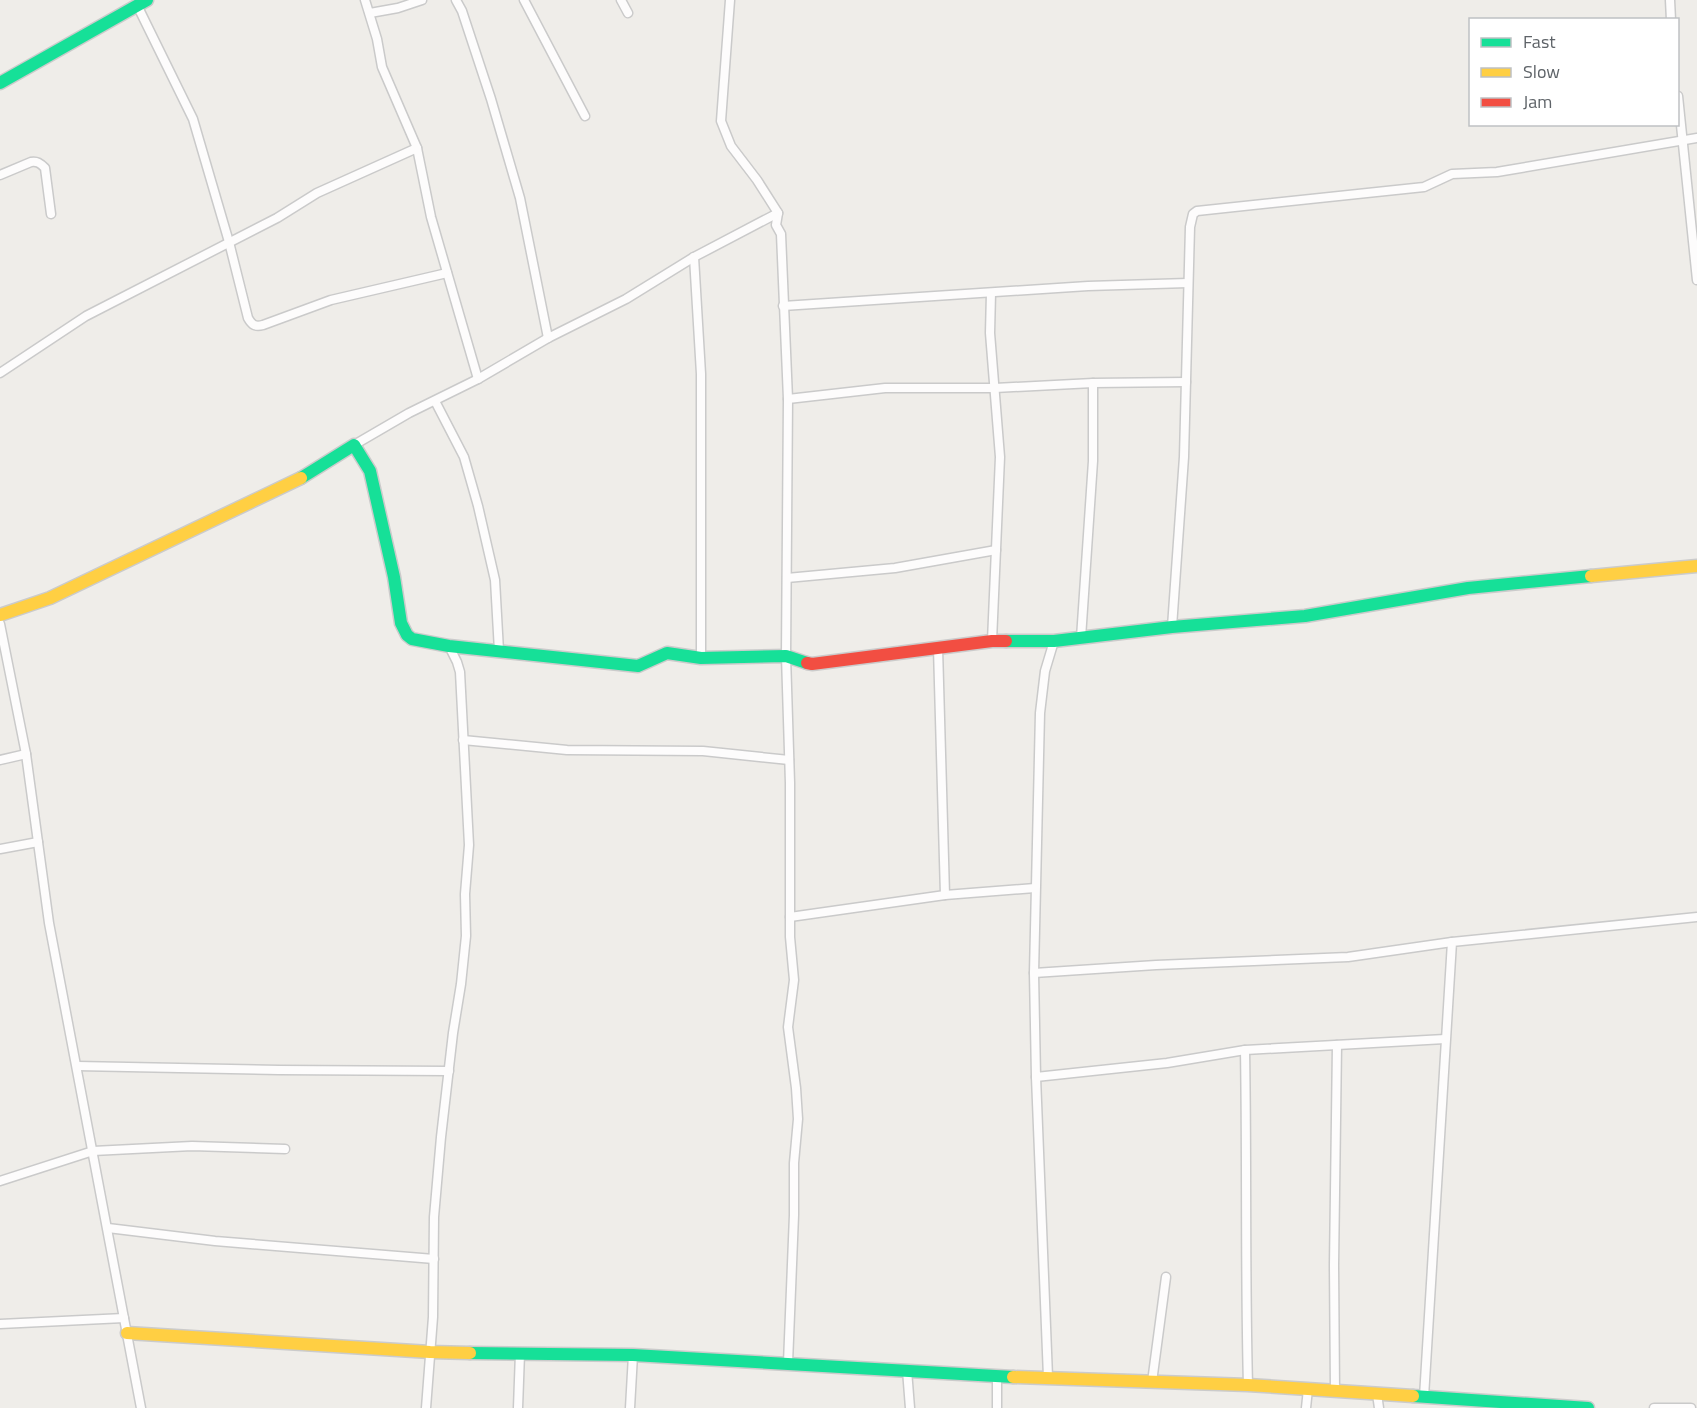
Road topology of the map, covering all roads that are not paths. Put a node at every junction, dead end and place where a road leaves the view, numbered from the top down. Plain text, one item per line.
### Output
1 (365, 0) edge
2 (422, 0) edge
3 (456, 0) edge
4 (524, 0) edge
5 (621, 0) edge
6 (730, 0) edge
7 (1670, 0) edge
8 (142, 3) edge
9 (370, 13) junction
10 (628, 13) dead end
11 (1671, 18) edge
12 (0, 83) edge
13 (585, 116) dead end
14 (1679, 118) edge
15 (1697, 138) edge
16 (1681, 140) junction
17 (417, 148) junction
18 (0, 175) edge
19 (778, 213) junction
20 (51, 214) dead end
21 (229, 242) junction
22 (694, 257) junction
23 (447, 273) junction
24 (1697, 280) edge
25 (1188, 283) junction
26 (991, 293) junction
27 (783, 306) junction
28 (548, 338) junction
29 (0, 374) edge
30 (478, 379) junction
31 (1186, 382) junction
32 (1093, 383) junction
33 (994, 388) junction
34 (788, 399) junction
35 (435, 401) junction
36 (354, 445) junction
37 (996, 550) junction
38 (1697, 566) edge
39 (787, 578) junction
40 (0, 615) edge
41 (0, 624) edge
42 (1172, 627) junction
43 (1081, 638) junction
44 (992, 641) junction
45 (1054, 641) junction
46 (449, 646) junction
47 (938, 648) junction
48 (499, 651) junction
49 (786, 656) junction
50 (701, 658) junction
51 (463, 740) junction
52 (26, 754) junction
53 (0, 760) edge
54 (789, 760) junction
55 (38, 842) junction
56 (0, 849) edge
57 (1035, 888) junction
58 (945, 895) junction
59 (789, 916) junction
60 (1697, 917) edge
61 (1452, 942) junction
62 (1034, 973) junction
63 (1445, 1039) junction
64 (1337, 1045) junction
65 (1245, 1050) junction
66 (77, 1066) junction
67 (449, 1071) junction
68 (1036, 1077) junction
69 (285, 1149) dead end
70 (93, 1151) junction
71 (0, 1181) edge
72 (108, 1228) junction
73 (434, 1259) junction
74 (1166, 1277) dead end
75 (124, 1318) junction
76 (0, 1324) edge
77 (127, 1333) junction
78 (430, 1352) junction
79 (520, 1353) junction
80 (633, 1355) junction
81 (788, 1363) junction
82 (907, 1370) junction
83 (997, 1377) junction
84 (1048, 1377) junction
85 (1152, 1382) junction
86 (1248, 1385) junction
87 (1308, 1389) junction
88 (1335, 1391) junction
89 (1377, 1394) junction
90 (1424, 1397) junction
91 (1473, 1404) edge
92 (1564, 1407) edge
93 (141, 1408) edge
94 (426, 1408) edge
95 (518, 1408) edge
96 (630, 1408) edge
97 (910, 1408) edge
98 (997, 1408) edge
99 (1306, 1408) edge
100 (1379, 1408) edge
101 (1588, 1408) edge
102 (1660, 1408) edge
103 (1691, 1408) edge

1 - 9 street
2 - 9 street
3 - 28 street
4 - 13 street
5 - 10 street
6 - 19 street
7 - 11 street
8 - 12 street
8 - 21 street
9 - 17 street
14 - 16 street
15 - 16 street
16 - 24 street
16 - 25 street
17 - 21 street
17 - 23 street
18 - 20 street
19 - 22 street
19 - 27 street
21 - 23 street
21 - 29 street
22 - 28 street
22 - 50 street
23 - 30 street
25 - 26 street
25 - 31 street
26 - 27 street
26 - 33 street
27 - 34 street
28 - 30 street
30 - 35 street
31 - 32 street
31 - 42 street
32 - 33 street
32 - 43 street
33 - 34 street
33 - 37 street
34 - 39 street
35 - 36 street
35 - 48 street
36 - 40 street
36 - 46 street
37 - 39 street
37 - 44 street
38 - 42 street
39 - 49 street
41 - 52 street
42 - 43 street
43 - 45 street
44 - 45 street
44 - 47 street
45 - 57 street
46 - 48 street
46 - 51 street
47 - 49 street
47 - 58 street
48 - 50 street
49 - 50 street
49 - 54 street
51 - 54 street
51 - 67 street
52 - 53 street
52 - 55 street
54 - 59 street
55 - 56 street
55 - 66 street
57 - 58 street
57 - 62 street
58 - 59 street
59 - 81 street
60 - 61 street
61 - 62 street
61 - 63 street
62 - 68 street
63 - 64 street
63 - 90 street
64 - 65 street
64 - 88 street
65 - 68 street
65 - 86 street
66 - 67 street
66 - 70 street
67 - 73 street
68 - 84 street
69 - 70 street
70 - 71 street
70 - 72 street
72 - 73 street
72 - 75 street
73 - 78 street
74 - 85 street
75 - 76 street
75 - 77 street
77 - 78 street
77 - 93 street
78 - 79 street
78 - 94 street
79 - 80 street
79 - 95 street
80 - 81 street
80 - 96 street
81 - 82 street
82 - 83 street
82 - 97 street
83 - 84 street
83 - 98 street
84 - 85 street
85 - 86 street
86 - 87 street
87 - 88 street
87 - 99 street
88 - 89 street
89 - 90 street
89 - 100 street
90 - 91 street
91 - 92 street
92 - 101 street
102 - 103 street

